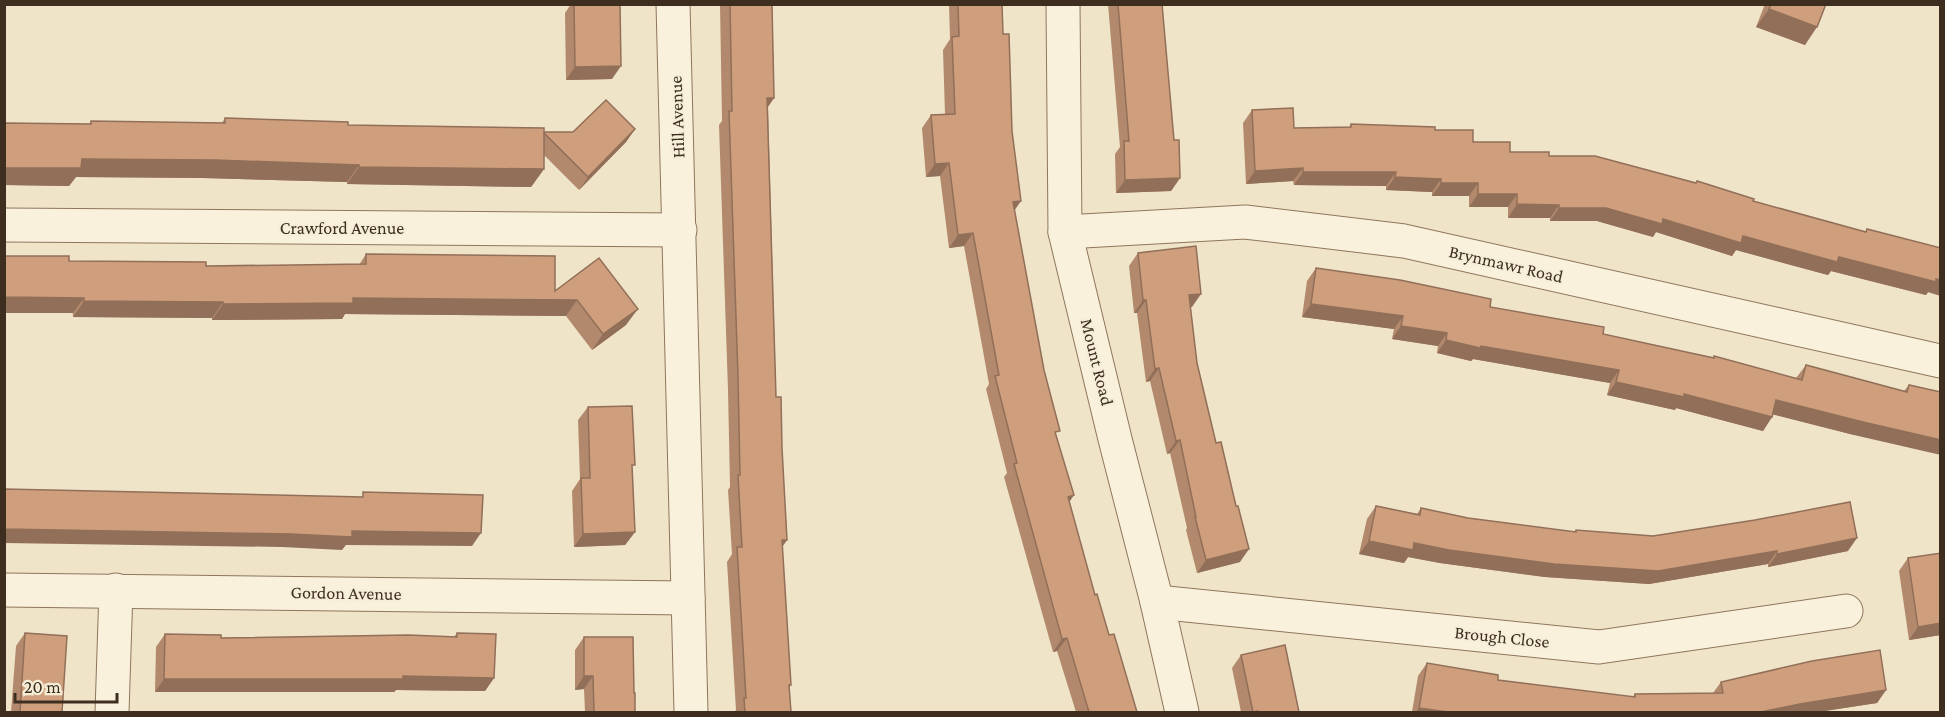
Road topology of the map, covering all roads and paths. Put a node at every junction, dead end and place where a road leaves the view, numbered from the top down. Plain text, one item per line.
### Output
1 (674, 4) edge
2 (1063, 4) edge
3 (4, 225) edge
4 (680, 230) junction
5 (1065, 232) junction
6 (1941, 361) edge
7 (4, 590) edge
8 (116, 590) junction
9 (688, 598) junction
10 (1157, 602) junction
11 (1846, 611) dead end
12 (112, 712) edge
13 (691, 712) edge
14 (1182, 712) edge

1 - 4 street, Hill Avenue
2 - 5 street, Mount Road
3 - 4 street, Crawford Avenue
4 - 9 street, Hill Avenue
5 - 6 street, Brynmawr Road
5 - 10 street, Mount Road
7 - 8 street, Gordon Avenue
8 - 9 street, Gordon Avenue
8 - 12 street
9 - 13 street, Hill Avenue
10 - 11 street, Brough Close
10 - 14 street, Mount Road

